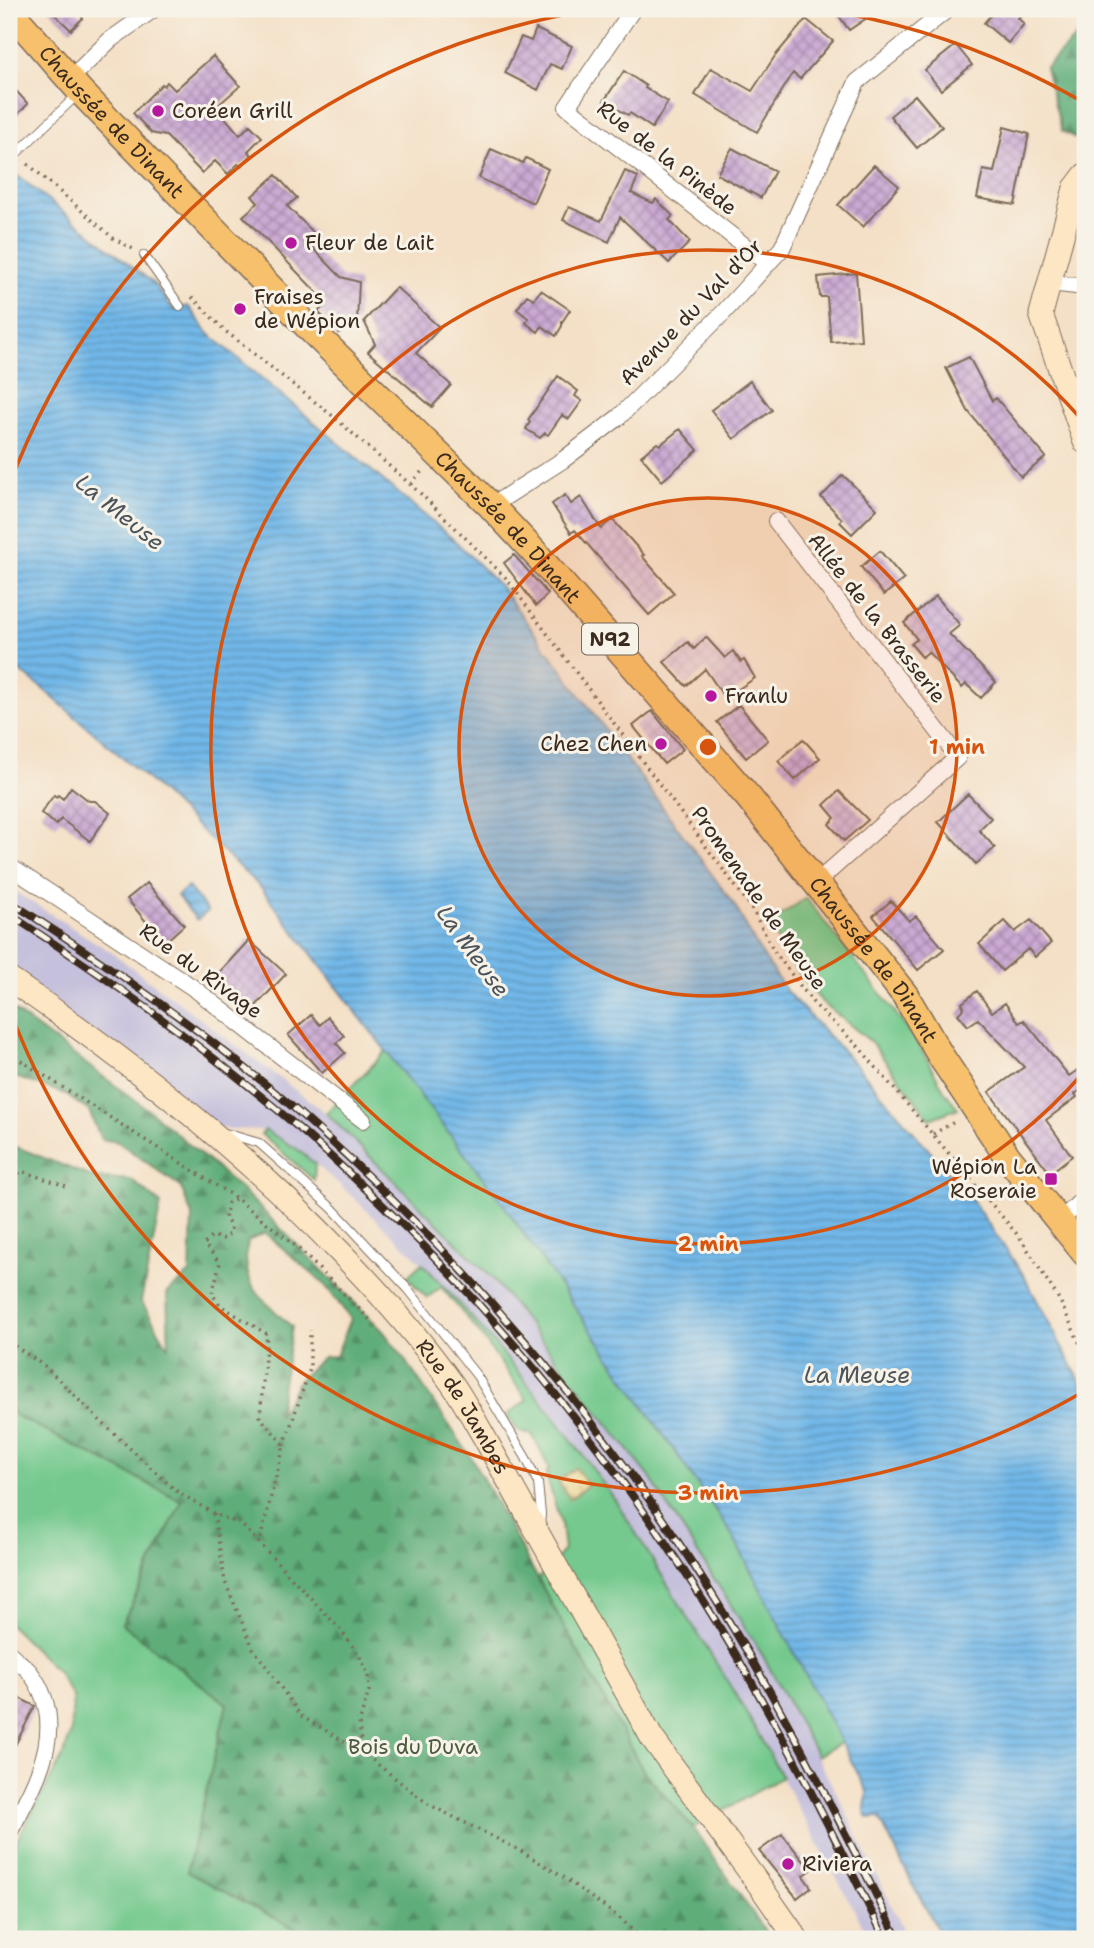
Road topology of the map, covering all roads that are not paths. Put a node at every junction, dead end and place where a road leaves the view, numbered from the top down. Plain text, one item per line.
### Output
1 (155, 9) edge
2 (633, 9) edge
3 (948, 9) edge
4 (9, 10) edge
5 (75, 85) junction
6 (16, 154) road end
7 (1085, 175) edge
8 (144, 255) road end
9 (768, 264) junction
10 (1050, 283) junction
11 (1085, 288) edge
12 (180, 306) dead end
13 (1085, 442) edge
14 (491, 506) junction
15 (776, 521) dead end
16 (9, 866) edge
17 (817, 882) junction
18 (9, 979) edge
19 (363, 1120) dead end
20 (1085, 1197) edge
21 (1059, 1221) junction
22 (1085, 1253) edge
23 (9, 1653) edge
24 (9, 1833) edge
25 (797, 1939) edge

1 - 5 street
2 - 9 street, Rue de la Pinède
3 - 9 street, Avenue du Val d'Or
4 - 5 main road, Chaussée de Dinant / N92
5 - 6 lane
5 - 14 main road, Chaussée de Dinant / N92
7 - 10 main road
8 - 12 lane
9 - 14 street, Avenue du Val d'Or
10 - 11 street
10 - 13 main road
14 - 17 main road, Chaussée de Dinant / N92
15 - 17 street, Allée de la Brasserie
16 - 19 street, Rue du Rivage
17 - 21 main road, Chaussée de Dinant / N92
18 - 25 main road, Rue de Jambes
20 - 21 street
21 - 22 main road, Chaussée de Dinant / N92
23 - 24 street

